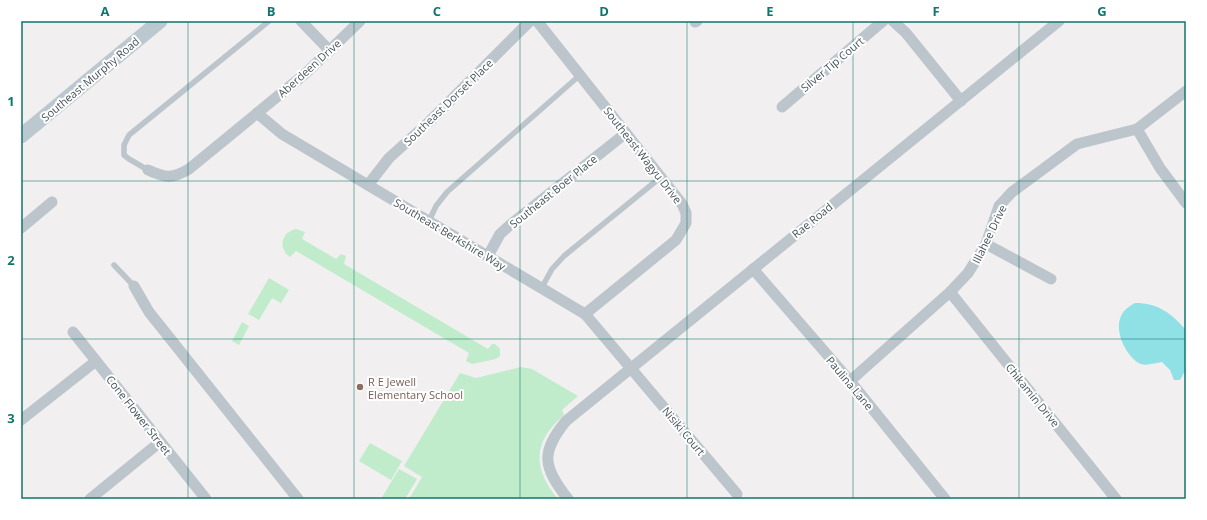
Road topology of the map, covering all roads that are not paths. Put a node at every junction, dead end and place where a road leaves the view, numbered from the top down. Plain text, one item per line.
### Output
1 (160, 21) edge
2 (269, 21) edge
3 (300, 21) edge
4 (360, 21) edge
5 (530, 21) edge
6 (537, 21) edge
7 (883, 21) edge
8 (892, 21) edge
9 (1059, 21) edge
10 (330, 51) junction
11 (580, 76) junction
12 (1186, 91) edge
13 (961, 101) junction
14 (782, 107) dead end
15 (257, 113) junction
16 (1137, 129) junction
17 (626, 133) junction
18 (21, 136) edge
19 (148, 170) joint
20 (661, 177) junction
21 (368, 185) junction
22 (52, 202) dead end
23 (1186, 203) edge
24 (429, 221) junction
25 (21, 228) edge
26 (986, 244) junction
27 (488, 256) junction
28 (114, 265) dead end
29 (753, 269) junction
30 (1051, 280) dead end
31 (134, 286) joint
32 (541, 288) junction
33 (950, 292) junction
34 (585, 314) junction
35 (73, 332) dead end
36 (96, 361) junction
37 (631, 368) junction
38 (850, 381) junction
39 (21, 420) edge
40 (160, 442) junction
41 (737, 494) dead end
42 (90, 499) edge
43 (206, 499) edge
44 (298, 499) edge
45 (568, 499) edge
46 (945, 499) edge
47 (1116, 499) edge

1 - 18 main road, Southeast Murphy Road
2 - 19 lane
3 - 10 street
4 - 10 street, Aberdeen Drive
5 - 21 street, Southeast Dorset Place
6 - 11 street, Southeast Wagyu Drive
7 - 14 street, Silver Tip Court
8 - 13 street
9 - 13 street, Rae Road
10 - 15 street, Aberdeen Drive
11 - 17 street, Southeast Wagyu Drive
11 - 24 lane
12 - 16 street, Illahee Drive
13 - 29 street, Rae Road
15 - 19 street, Aberdeen Drive
15 - 21 street, Southeast Berkshire Way
16 - 23 street
16 - 26 street, Illahee Drive
17 - 20 street, Southeast Wagyu Drive
17 - 27 street, Southeast Boer Place
20 - 32 lane
20 - 34 street, Southeast Wagyu Drive
21 - 24 street, Southeast Berkshire Way
22 - 25 street
24 - 27 street, Southeast Berkshire Way
26 - 30 street
26 - 33 street, Illahee Drive
27 - 32 street, Southeast Berkshire Way
28 - 31 lane
29 - 37 street, Rae Road
29 - 38 street, Paulina Lane
31 - 44 street
32 - 34 street, Southeast Berkshire Way
33 - 38 street, Illahee Drive
33 - 47 street, Chikamin Drive
34 - 37 street, Southeast Berkshire Way
35 - 36 street, Cone Flower Street
36 - 39 street
36 - 40 street, Cone Flower Street
37 - 41 street, Nisiki Court
37 - 45 street, Rae Road
38 - 46 street, Paulina Lane
40 - 42 street
40 - 43 street, Cone Flower Street

